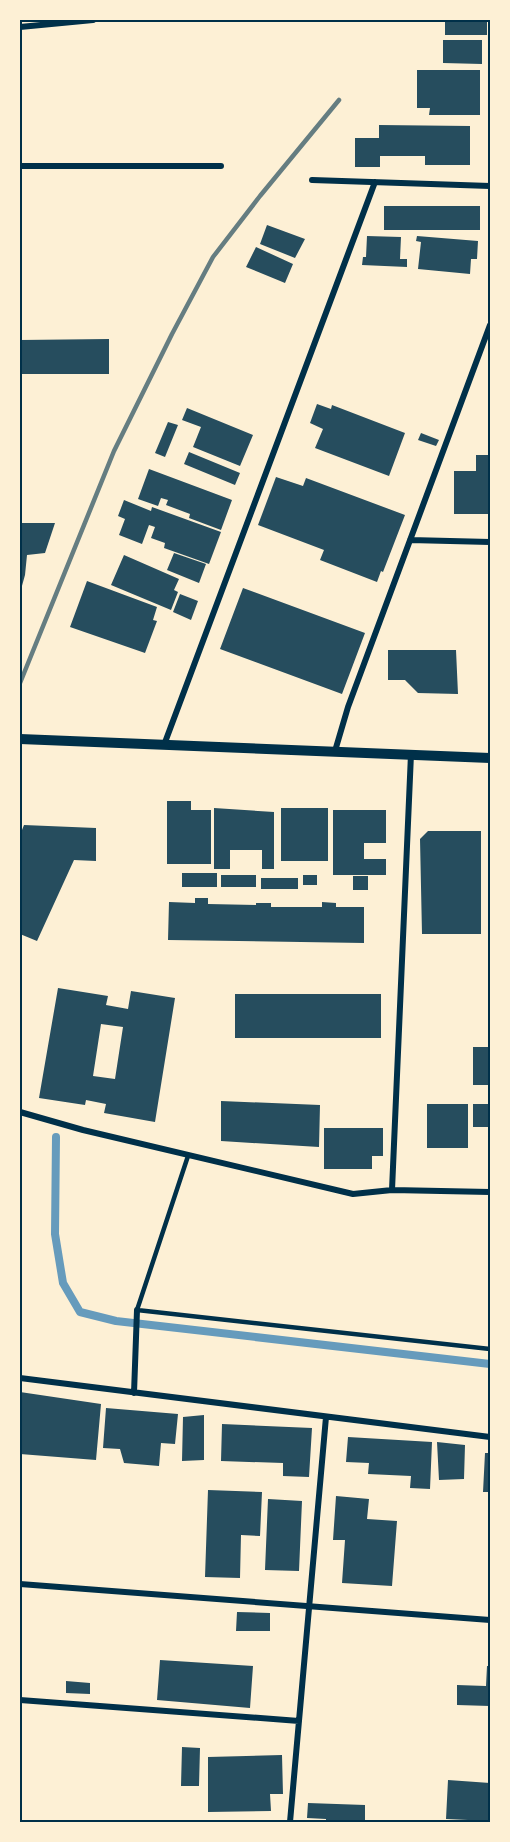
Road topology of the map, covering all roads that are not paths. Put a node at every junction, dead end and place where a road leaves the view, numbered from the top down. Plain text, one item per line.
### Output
1 (93, 20) edge
2 (20, 27) edge
3 (20, 166) edge
4 (221, 166) dead end
5 (312, 180) dead end
6 (375, 182) junction
7 (490, 186) edge
8 (490, 325) edge
9 (410, 540) junction
10 (490, 542) edge
11 (20, 739) edge
12 (164, 745) junction
13 (335, 751) junction
14 (411, 754) junction
15 (490, 758) edge
16 (20, 1112) edge
17 (188, 1156) junction
18 (392, 1190) junction
19 (490, 1192) edge
20 (137, 1310) junction
21 (490, 1349) edge
22 (20, 1378) edge
23 (134, 1393) junction
24 (326, 1417) junction
25 (490, 1437) edge
26 (20, 1584) edge
27 (309, 1606) junction
28 (490, 1620) edge
29 (20, 1700) edge
30 (299, 1721) junction
31 (290, 1822) edge

1 - 2 street
3 - 4 street
5 - 6 street
6 - 7 street
6 - 12 street
8 - 9 street
9 - 10 street
9 - 13 street
11 - 12 street
12 - 13 street
13 - 14 street
14 - 15 street
14 - 18 street
16 - 17 street
17 - 18 street
17 - 20 lane
18 - 19 street
20 - 21 lane
20 - 23 street
22 - 23 street
23 - 24 street
24 - 25 street
24 - 27 street
26 - 27 street
27 - 28 street
27 - 30 street
29 - 30 street
30 - 31 street

